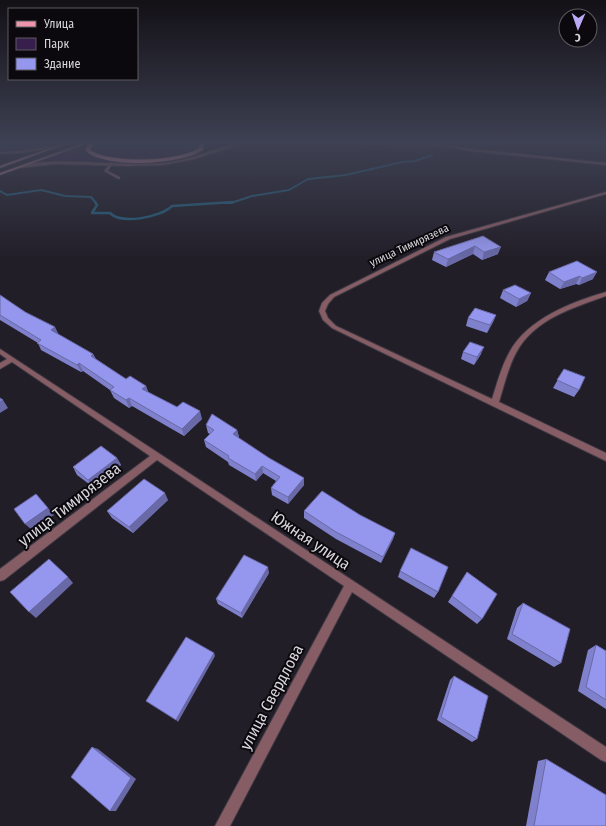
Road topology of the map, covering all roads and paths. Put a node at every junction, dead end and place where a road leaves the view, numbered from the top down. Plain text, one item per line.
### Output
1 (606, 193) edge
2 (606, 294) edge
3 (0, 351) edge
4 (11, 360) junction
5 (0, 367) edge
6 (494, 404) junction
7 (156, 456) junction
8 (606, 457) edge
9 (0, 576) edge
10 (350, 585) junction
11 (606, 755) edge
12 (222, 826) edge

1 - 6 street, улица Тимирязева
2 - 6 street
3 - 4 street, Южная улица
4 - 5 street
4 - 7 street, Южная улица
6 - 8 street
7 - 9 street, улица Тимирязева
7 - 10 street, Южная улица
10 - 11 street, Южная улица
10 - 12 street, улица Свердлова

